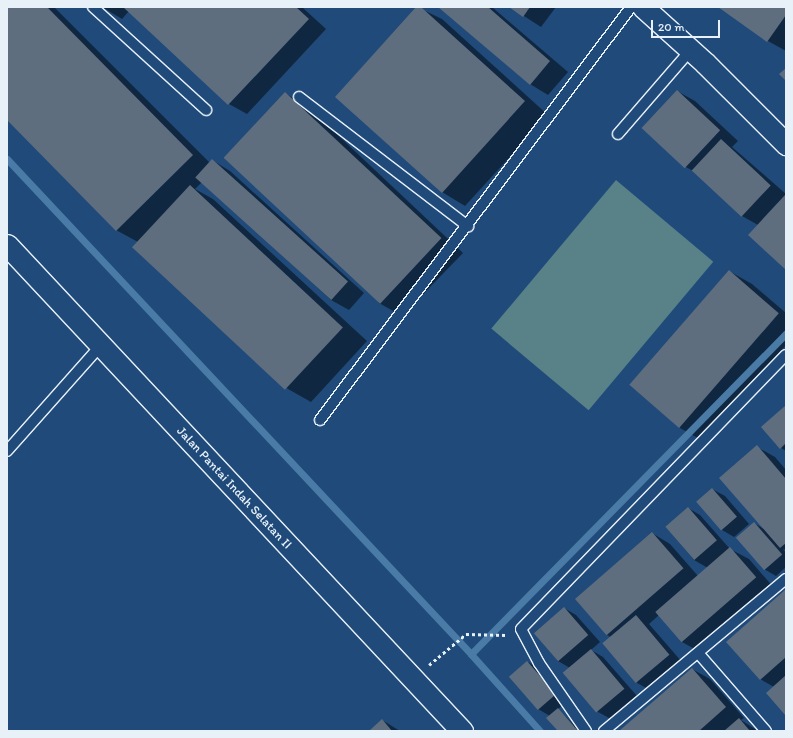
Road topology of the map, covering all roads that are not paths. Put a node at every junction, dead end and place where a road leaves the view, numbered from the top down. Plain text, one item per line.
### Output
1 (93, 7) edge
2 (631, 7) edge
3 (643, 7) edge
4 (690, 51) junction
5 (299, 98) dead end
6 (206, 110) dead end
7 (618, 134) dead end
8 (786, 144) edge
9 (468, 226) junction
10 (7, 245) edge
11 (101, 345) junction
12 (786, 355) edge
13 (320, 420) dead end
14 (8, 449) edge
15 (786, 579) edge
16 (699, 654) junction
17 (462, 731) edge
18 (586, 731) edge
19 (604, 731) edge
20 (766, 731) edge

1 - 6 lane
2 - 9 lane
3 - 4 street
4 - 7 lane
4 - 8 street
5 - 9 lane
9 - 13 lane
10 - 11 street, Jalan Pantai Indah Selatan II
11 - 14 lane
11 - 17 street, Jalan Pantai Indah Selatan II
12 - 18 lane
15 - 16 lane
16 - 19 lane
16 - 20 lane

